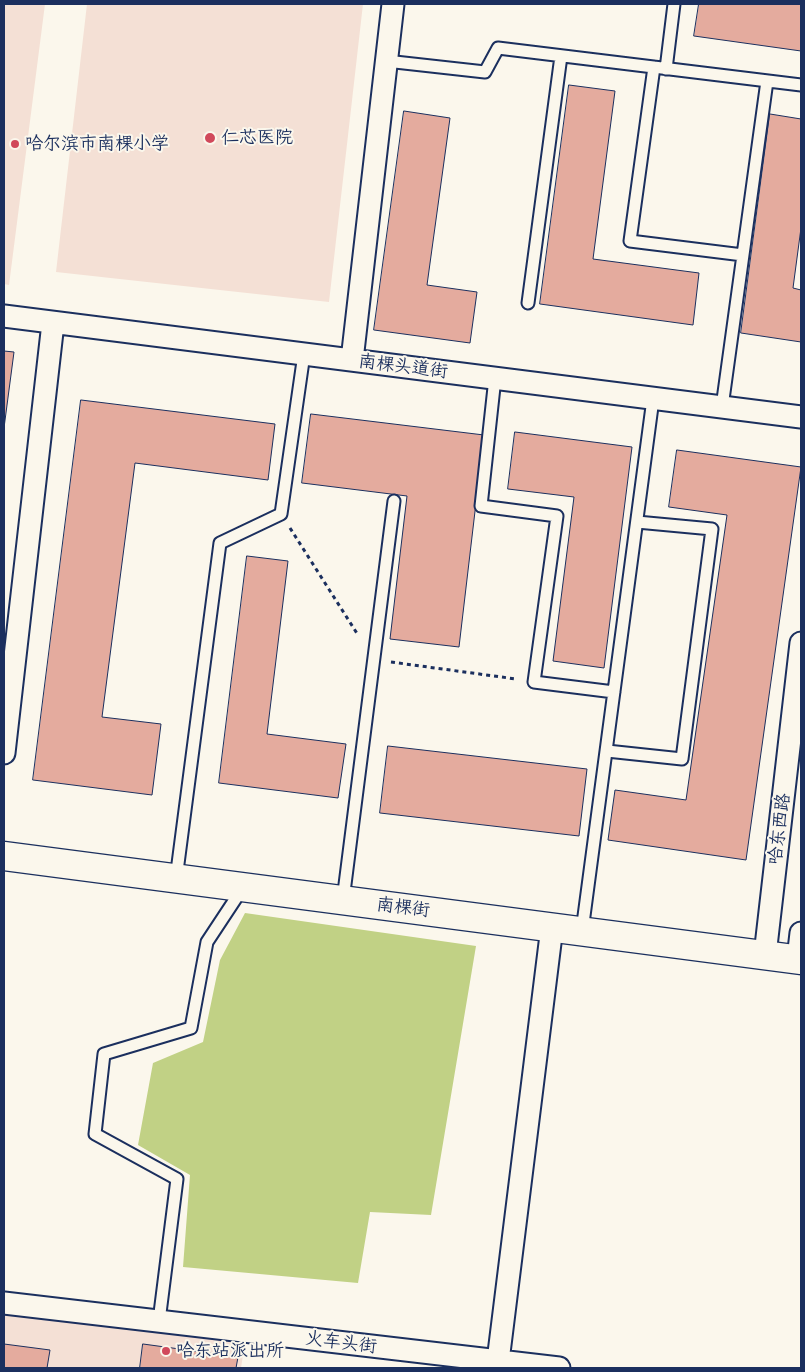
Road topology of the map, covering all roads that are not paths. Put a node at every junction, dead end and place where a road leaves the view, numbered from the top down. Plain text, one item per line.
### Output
1 (393, 4) edge
2 (674, 4) edge
3 (561, 56) junction
4 (386, 60) junction
5 (654, 68) junction
6 (666, 69) junction
7 (767, 81) junction
8 (801, 85) edge
9 (743, 255) junction
10 (528, 302) dead end
11 (4, 316) edge
12 (53, 322) junction
13 (304, 354) junction
14 (352, 360) junction
15 (495, 378) junction
16 (653, 398) junction
17 (722, 407) junction
18 (801, 417) edge
19 (394, 501) dead end
20 (637, 522) junction
21 (801, 643) edge
22 (614, 692) junction
23 (607, 751) junction
24 (4, 753) edge
25 (4, 856) edge
26 (176, 878) junction
27 (243, 887) junction
28 (343, 900) junction
29 (552, 927) junction
30 (582, 931) junction
31 (801, 933) edge
32 (766, 955) junction
33 (800, 959) edge
34 (4, 1303) edge
35 (159, 1321) junction
36 (498, 1361) junction
37 (559, 1368) edge

1 - 4 street
2 - 6 lane
3 - 4 lane
3 - 5 lane
3 - 10 lane
4 - 14 street
5 - 6 lane
5 - 9 lane
6 - 7 lane
7 - 8 lane
7 - 9 lane
9 - 17 lane
11 - 12 street, 南棵头道街
12 - 13 street, 南棵头道街
12 - 24 street
13 - 14 street, 南棵头道街
13 - 26 lane
14 - 15 street, 南棵头道街
15 - 16 street, 南棵头道街
15 - 22 lane
16 - 17 street, 南棵头道街
16 - 20 lane
17 - 18 street, 南棵头道街
19 - 28 lane
20 - 22 lane
20 - 23 lane
21 - 32 street, 哈东西路
22 - 23 lane
23 - 30 lane
25 - 26 street, 南棵街
26 - 27 street, 南棵街
27 - 28 street, 南棵街
27 - 35 lane
28 - 29 street, 南棵街
29 - 30 street, 南棵街
29 - 36 street
30 - 32 street, 南棵街
31 - 33 street
32 - 33 street, 南棵街
34 - 35 street, 火车头街
35 - 36 street, 火车头街
36 - 37 street, 火车头街

